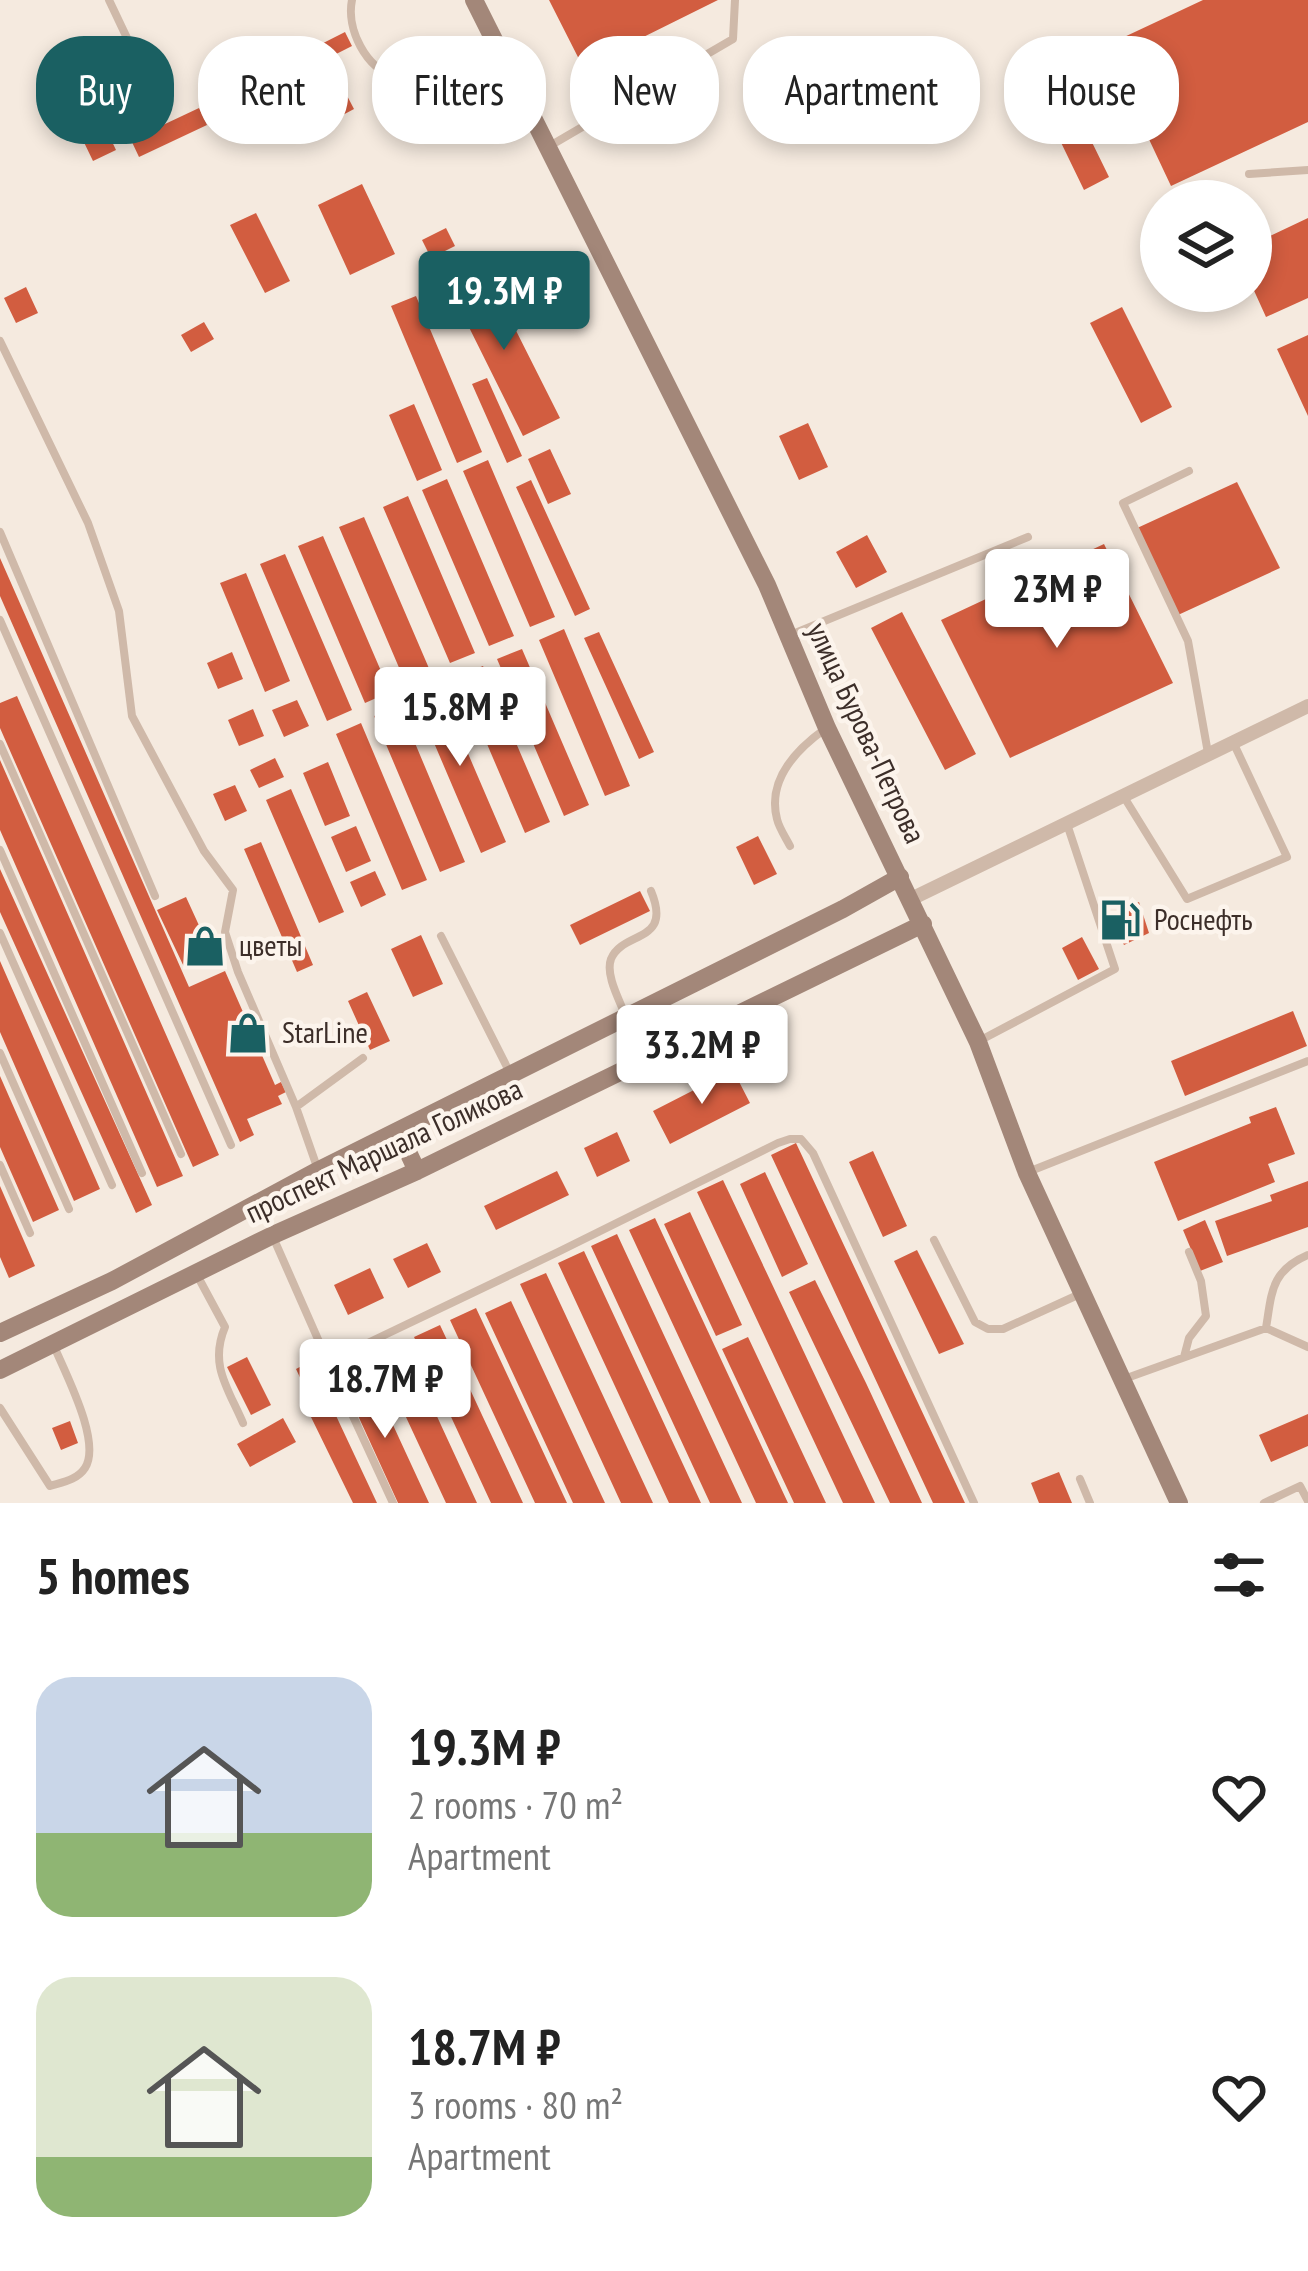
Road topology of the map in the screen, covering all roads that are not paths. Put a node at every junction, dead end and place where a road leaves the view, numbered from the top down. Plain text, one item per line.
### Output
1 (109, 0) edge
2 (352, 0) edge
3 (474, 0) edge
4 (736, 0) edge
5 (126, 36) edge
6 (492, 36) edge
7 (372, 65) edge
8 (546, 144) edge
9 (547, 147) junction
10 (1308, 170) edge
11 (1250, 174) dead end
12 (0, 341) edge
13 (1189, 472) dead end
14 (0, 532) edge
15 (1028, 537) dead end
16 (0, 620) edge
17 (787, 636) junction
18 (1308, 706) edge
19 (826, 728) junction
20 (1233, 742) junction
21 (0, 744) edge
22 (1208, 755) junction
23 (1124, 796) junction
24 (1066, 824) junction
25 (790, 846) dead end
26 (0, 850) edge
27 (900, 877) junction
28 (651, 891) dead end
29 (155, 896) dead end
30 (911, 899) junction
31 (922, 924) junction
32 (0, 933) edge
33 (441, 936) dead end
34 (626, 1018) junction
35 (978, 1042) junction
36 (0, 1053) edge
37 (363, 1058) dead end
38 (1308, 1061) edge
39 (511, 1076) junction
40 (296, 1107) junction
41 (399, 1132) junction
42 (231, 1145) dead end
43 (181, 1154) dead end
44 (0, 1165) edge
45 (319, 1170) junction
46 (417, 1171) junction
47 (142, 1173) dead end
48 (1027, 1173) junction
49 (112, 1185) dead end
50 (69, 1208) dead end
51 (30, 1233) dead end
52 (273, 1235) junction
53 (934, 1240) dead end
54 (1189, 1252) dead end
55 (1308, 1255) edge
56 (196, 1274) junction
57 (1082, 1293) junction
58 (1266, 1328) junction
59 (0, 1333) edge
60 (53, 1344) junction
61 (1308, 1347) edge
62 (1183, 1358) junction
63 (328, 1362) junction
64 (0, 1370) edge
65 (1122, 1380) junction
66 (0, 1408) edge
67 (243, 1423) dead end
68 (1080, 1479) dead end
69 (1308, 1501) edge
70 (393, 1503) edge
71 (974, 1503) edge
72 (1090, 1503) edge
73 (1179, 1503) edge
74 (1264, 1503) edge

1 - 5 lane
2 - 7 lane
3 - 6 main road, улица Бурова-Петрова
4 - 9 lane
8 - 9 main road, улица Бурова-Петрова
9 - 17 main road, улица Бурова-Петрова
10 - 11 lane
12 - 40 lane
13 - 22 lane
14 - 29 lane
15 - 17 lane
16 - 42 lane
17 - 19 main road, улица Бурова-Петрова
18 - 20 street
19 - 25 lane
19 - 27 main road, улица Бурова-Петрова
20 - 22 street
20 - 23 lane
21 - 43 lane
22 - 23 street
23 - 24 street
24 - 30 street
24 - 35 lane
26 - 47 lane
27 - 30 main road, улица Бурова-Петрова
27 - 34 main road, проспект Маршала Голикова
28 - 34 lane
30 - 31 main road, улица Бурова-Петрова
31 - 35 main road, улица Бурова-Петрова
31 - 46 main road, проспект Маршала Голикова
32 - 49 lane
33 - 39 lane
34 - 39 main road, проспект Маршала Голикова
35 - 48 main road, улица Бурова-Петрова
36 - 50 lane
37 - 40 lane
38 - 48 lane
39 - 41 main road, проспект Маршала Голикова
40 - 45 lane
41 - 45 main road, проспект Маршала Голикова
41 - 46 main road
44 - 51 lane
45 - 59 main road, проспект Маршала Голикова
46 - 52 main road, проспект Маршала Голикова
48 - 57 main road, улица Бурова-Петрова
52 - 56 main road, проспект Маршала Голикова
52 - 63 lane
53 - 57 lane
54 - 62 lane
55 - 58 lane
56 - 60 main road, проспект Маршала Голикова
56 - 67 lane
57 - 65 main road, улица Бурова-Петрова
58 - 61 lane
58 - 62 lane
60 - 64 main road, проспект Маршала Голикова
60 - 66 lane
62 - 65 lane
63 - 70 lane
63 - 71 lane
65 - 73 main road, улица Бурова-Петрова
68 - 72 lane
69 - 74 lane

